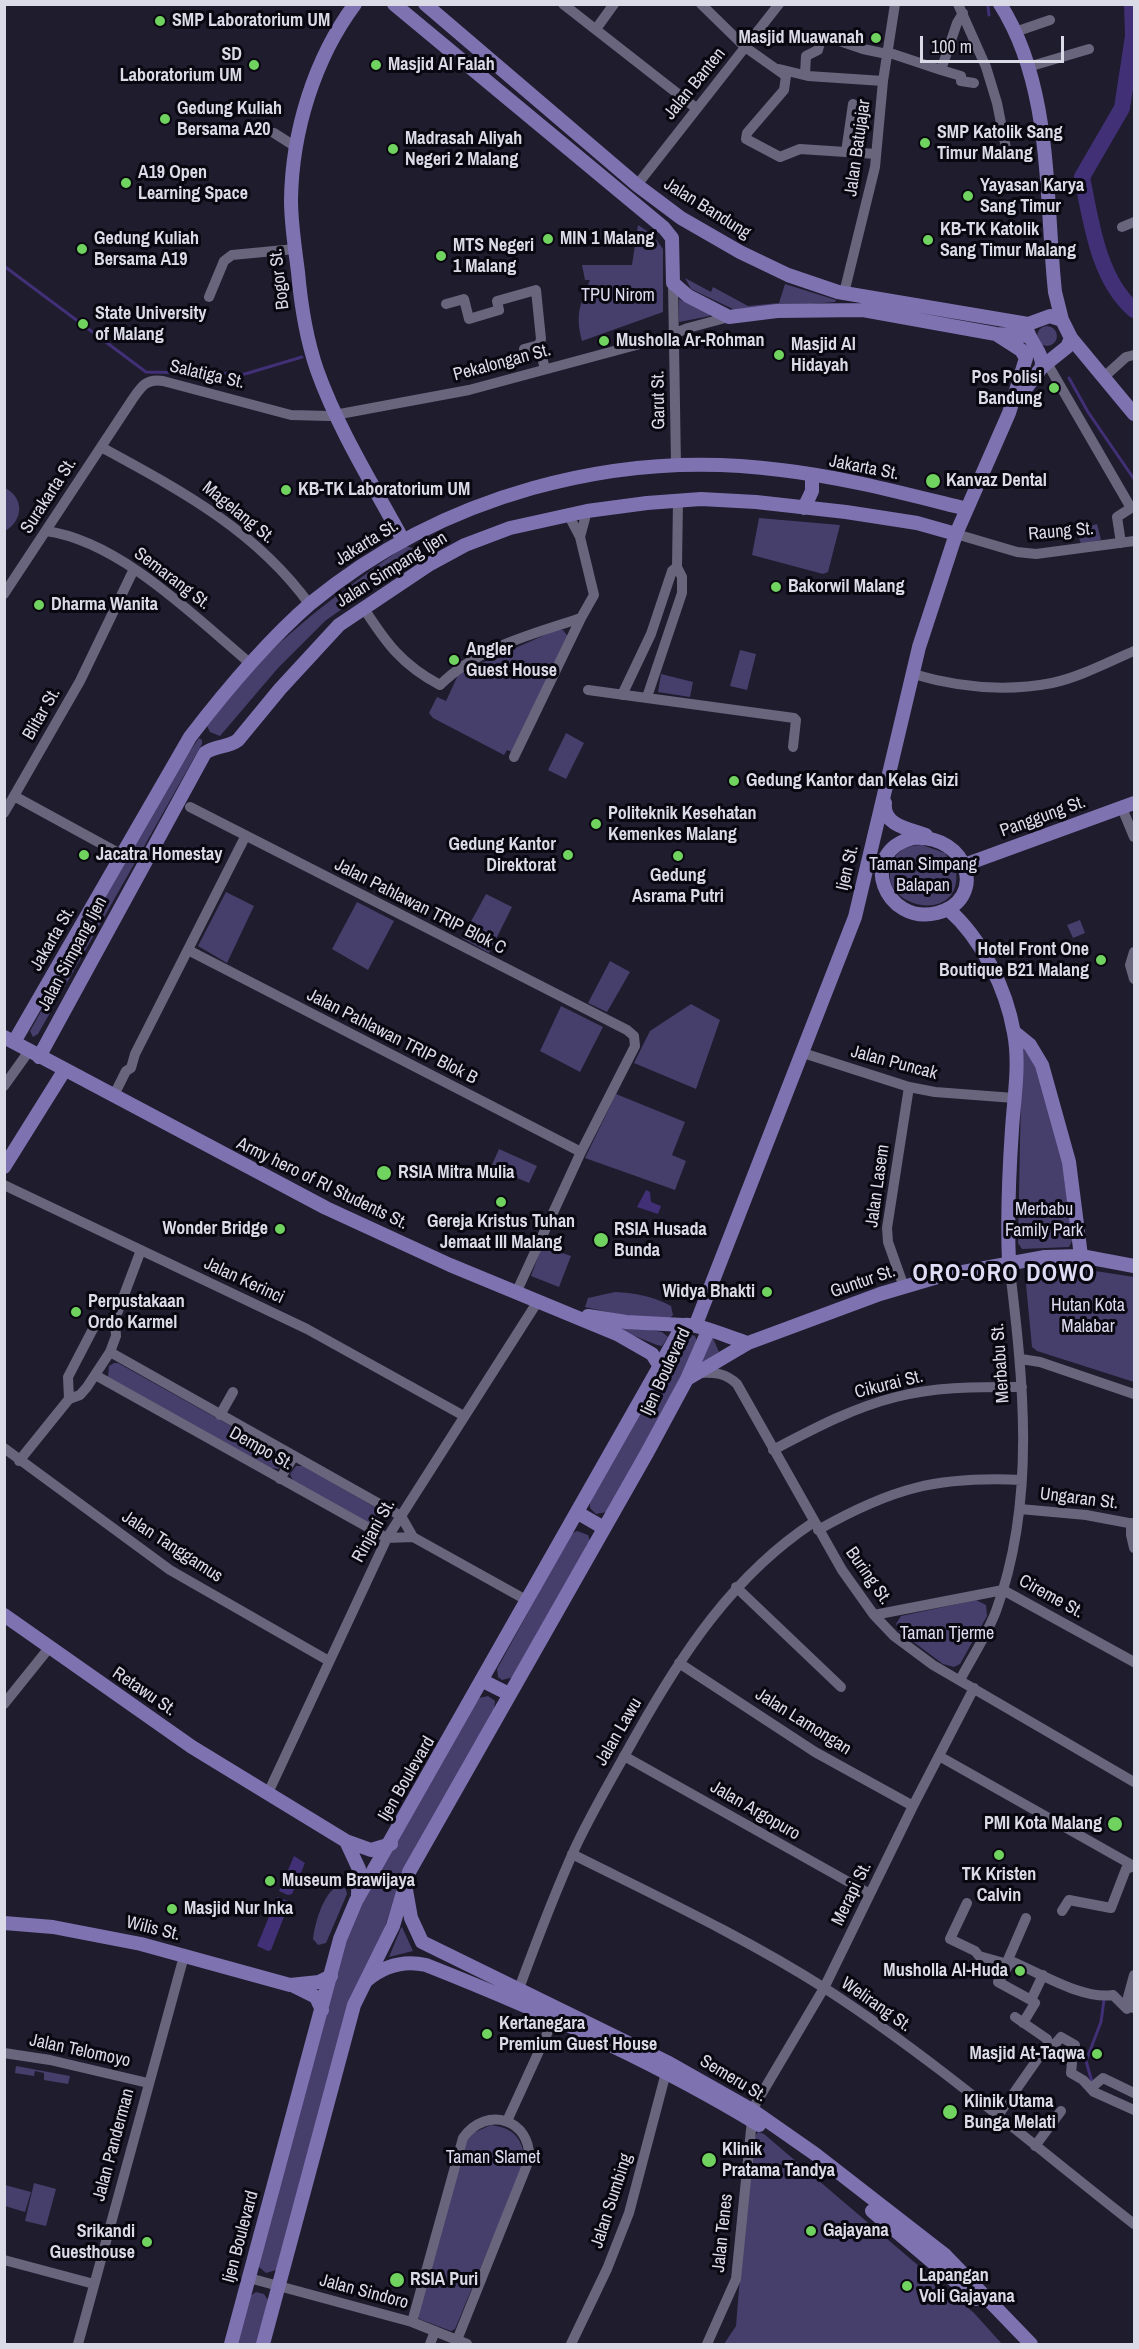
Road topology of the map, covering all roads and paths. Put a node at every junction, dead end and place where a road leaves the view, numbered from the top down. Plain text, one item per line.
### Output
1 (355, 4) edge
2 (394, 4) edge
3 (425, 4) edge
4 (563, 4) edge
5 (614, 4) edge
6 (702, 4) edge
7 (779, 4) edge
8 (895, 4) edge
9 (1002, 5) edge
10 (961, 9) edge
11 (1050, 20) dead end
12 (596, 29) junction
13 (1015, 32) junction
14 (746, 47) junction
15 (1089, 49) dead end
16 (887, 53) junction
17 (774, 67) junction
18 (1029, 67) junction
19 (941, 70) junction
20 (805, 74) junction
21 (883, 81) junction
22 (975, 83) dead end
23 (853, 104) dead end
24 (696, 108) junction
25 (274, 133) dead end
26 (296, 147) junction
27 (1006, 148) dead end
28 (846, 152) junction
29 (876, 154) junction
30 (637, 185) junction
31 (1134, 222) edge
32 (1122, 227) dead end
33 (699, 228) junction
34 (672, 238) junction
35 (295, 249) junction
36 (673, 283) junction
37 (844, 293) junction
38 (209, 297) dead end
39 (446, 304) dead end
40 (729, 317) junction
41 (1062, 320) junction
42 (1028, 330) junction
43 (674, 334) junction
44 (996, 334) junction
45 (1071, 338) junction
46 (538, 345) junction
47 (524, 349) dead end
48 (1134, 356) edge
49 (1044, 365) junction
50 (545, 369) junction
51 (1106, 376) junction
52 (1009, 413) junction
53 (1134, 414) edge
54 (337, 416) junction
55 (101, 447) junction
56 (676, 465) junction
57 (813, 476) junction
58 (678, 500) junction
59 (804, 508) junction
60 (967, 508) junction
61 (587, 511) junction
62 (568, 514) junction
63 (53, 520) junction
64 (46, 531) junction
65 (65, 534) junction
66 (956, 534) junction
67 (580, 537) junction
68 (404, 540) junction
69 (1134, 541) edge
70 (1121, 543) junction
71 (677, 567) junction
72 (134, 569) junction
73 (4, 594) edge
74 (663, 600) junction
75 (678, 604) junction
76 (310, 605) junction
77 (363, 607) junction
78 (581, 618) junction
79 (1134, 651) edge
80 (251, 664) junction
81 (913, 674) junction
82 (588, 690) dead end
83 (622, 694) junction
84 (647, 697) junction
85 (196, 730) junction
86 (222, 745) junction
87 (793, 747) dead end
88 (514, 758) dead end
89 (887, 786) junction
90 (14, 796) junction
91 (1128, 805) edge
92 (190, 807) dead end
93 (4, 813) edge
94 (877, 825) junction
95 (245, 837) junction
96 (1134, 837) edge
97 (933, 838) junction
98 (122, 855) junction
99 (883, 865) junction
100 (964, 865) junction
101 (948, 909) junction
102 (855, 917) junction
103 (188, 950) junction
104 (1133, 954) edge
105 (1134, 979) edge
106 (1014, 1032) junction
107 (9, 1040) edge
108 (803, 1053) junction
109 (34, 1054) junction
110 (64, 1071) junction
111 (4, 1086) edge
112 (909, 1087) junction
113 (113, 1097) junction
114 (1014, 1098) junction
115 (581, 1152) junction
116 (4, 1167) edge
117 (4, 1185) edge
118 (141, 1250) junction
119 (1081, 1256) junction
120 (1009, 1262) junction
121 (1134, 1266) edge
122 (904, 1287) junction
123 (516, 1293) junction
124 (538, 1301) junction
125 (572, 1313) junction
126 (115, 1319) junction
127 (696, 1327) junction
128 (748, 1343) junction
129 (111, 1352) junction
130 (1021, 1359) junction
131 (661, 1368) junction
132 (97, 1376) junction
133 (693, 1376) junction
134 (1022, 1387) junction
135 (233, 1392) dead end
136 (1134, 1395) edge
137 (69, 1399) junction
138 (220, 1415) junction
139 (464, 1416) junction
140 (4, 1448) edge
141 (773, 1450) junction
142 (294, 1456) junction
143 (19, 1461) junction
144 (280, 1479) junction
145 (1022, 1480) junction
146 (1020, 1509) junction
147 (578, 1513) junction
148 (401, 1516) junction
149 (1133, 1523) edge
150 (816, 1526) junction
151 (604, 1528) junction
152 (413, 1537) junction
153 (387, 1538) junction
154 (1134, 1548) edge
155 (736, 1587) junction
156 (1003, 1590) junction
157 (528, 1601) junction
158 (4, 1615) edge
159 (874, 1615) junction
160 (49, 1648) junction
161 (328, 1661) junction
162 (1134, 1662) edge
163 (679, 1663) junction
164 (960, 1680) junction
165 (483, 1681) junction
166 (841, 1687) dead end
167 (975, 1688) junction
168 (509, 1694) junction
169 (4, 1704) edge
170 (624, 1756) junction
171 (939, 1756) junction
172 (1134, 1782) edge
173 (268, 1792) junction
174 (913, 1806) junction
175 (346, 1841) junction
176 (391, 1844) junction
177 (572, 1854) junction
178 (1133, 1865) edge
179 (405, 1885) junction
180 (870, 1894) junction
181 (356, 1901) junction
182 (967, 1903) dead end
183 (1062, 1911) dead end
184 (1026, 1918) dead end
185 (4, 1923) edge
186 (184, 1956) junction
187 (1009, 1962) junction
188 (1043, 1975) junction
189 (1134, 1975) edge
190 (331, 1976) junction
191 (363, 1983) junction
192 (290, 1984) junction
193 (824, 1988) junction
194 (516, 1996) junction
195 (1030, 2000) junction
196 (1130, 2008) edge
197 (322, 2010) junction
198 (556, 2014) junction
199 (1048, 2044) junction
200 (4, 2053) edge
201 (667, 2067) junction
202 (148, 2083) junction
203 (1093, 2086) junction
204 (1134, 2093) edge
205 (1134, 2110) edge
206 (1061, 2111) dead end
207 (752, 2115) junction
208 (997, 2117) junction
209 (507, 2121) junction
210 (1035, 2146) junction
211 (1134, 2224) edge
212 (4, 2260) edge
213 (249, 2278) junction
214 (94, 2284) junction
215 (279, 2286) junction
216 (412, 2322) junction
217 (435, 2331) junction
218 (457, 2340) junction
219 (78, 2344) edge
220 (231, 2344) edge
221 (263, 2344) edge
222 (430, 2344) edge
223 (467, 2344) edge
224 (572, 2344) edge
225 (707, 2344) edge
226 (1019, 2344) edge
227 (1031, 2344) edge

1 - 26 main road, Bogor St.
2 - 34 main road, Jalan Bandung
3 - 30 main road, Jalan Bandung
4 - 12 street
5 - 12 street
6 - 14 street
7 - 14 street, Jalan Banten
8 - 16 street, Jalan Batujajar
9 - 13 main road
10 - 19 street
10 - 27 street
11 - 13 street
12 - 24 street
13 - 18 main road
14 - 17 street
14 - 24 street, Jalan Banten
15 - 18 street
16 - 19 street
16 - 20 street
16 - 21 street, Jalan Batujajar
17 - 20 street
17 - 28 street
18 - 41 main road
19 - 22 street
20 - 21 street
21 - 29 street, Jalan Batujajar
23 - 28 street
24 - 30 street, Jalan Banten
25 - 26 street
26 - 35 main road, Bogor St.
28 - 29 street
29 - 37 street, Jalan Batujajar
30 - 33 main road, Jalan Bandung
31 - 32 street
33 - 34 main road
33 - 37 main road, Jalan Bandung
34 - 36 main road
35 - 38 street
35 - 54 main road, Bogor St.
36 - 40 main road
36 - 43 street
37 - 42 main road, Jalan Bandung
39 - 46 street
40 - 43 street
40 - 44 main road
41 - 42 main road
41 - 45 main road
42 - 44 main road
42 - 49 main road
43 - 50 street, Pekalongan St.
43 - 56 street, Garut St.
44 - 52 main road, Ijen St.
45 - 49 main road, Ijen St.
45 - 51 main road
46 - 47 street
46 - 50 street
48 - 51 street
49 - 52 main road, Ijen St.
49 - 70 street
50 - 54 street, Pekalongan St.
51 - 53 main road
52 - 60 main road, Ijen St.
54 - 55 street, Salatiga St.
54 - 68 main road, Bogor St.
55 - 63 street, Surakarta St.
55 - 76 street, Magelang St.
56 - 57 main road, Jakarta St.
56 - 68 main road, Jakarta St.
57 - 59 main road
57 - 60 main road, Jakarta St.
58 - 59 main road, Jalan Simpang Ijen
58 - 61 main road, Jalan Simpang Ijen
58 - 71 street
59 - 66 main road, Jalan Simpang Ijen
60 - 66 main road, Ijen St.
61 - 62 main road, Jalan Simpang Ijen
61 - 67 street
62 - 67 street
62 - 77 main road, Jalan Simpang Ijen
63 - 64 street, Surakarta St.
63 - 65 street
64 - 65 street
64 - 73 street, Surakarta St.
65 - 72 street, Semarang St.
66 - 70 street, Raung St.
66 - 81 main road, Ijen St.
67 - 78 street
68 - 76 main road, Jakarta St.
69 - 70 street, Raung St.
71 - 74 street
71 - 75 street
72 - 80 street, Semarang St.
72 - 90 street, Blitar St.
74 - 75 street
74 - 83 street
75 - 84 street
76 - 80 main road, Jakarta St.
77 - 78 street
77 - 86 main road, Jalan Simpang Ijen
78 - 88 street
79 - 81 street
80 - 85 main road, Jakarta St.
81 - 89 main road, Ijen St.
82 - 83 street
83 - 84 street
84 - 87 street
85 - 86 main road
85 - 98 main road, Jakarta St.
86 - 109 main road, Jalan Simpang Ijen
89 - 94 main road, Ijen St.
89 - 97 main road
90 - 93 street, Blitar St.
90 - 98 street
91 - 96 street
91 - 100 main road, Panggung St.
92 - 95 street, Jalan Pahlawan TRIP Blok C
94 - 99 main road
94 - 102 main road, Ijen St.
95 - 103 street
95 - 115 street, Jalan Pahlawan TRIP Blok C
97 - 99 main road
97 - 100 main road
98 - 107 main road, Jakarta St.
99 - 101 main road
99 - 102 main road
100 - 101 main road
101 - 106 main road, Merbabu St.
102 - 108 main road, Ijen St.
103 - 113 street
103 - 115 street, Jalan Pahlawan TRIP Blok B
104 - 105 street
106 - 114 main road, Merbabu St.
106 - 119 main road, Merbabu St.
107 - 109 main road, Army hero of RI Students St.
108 - 112 street, Jalan Puncak
108 - 127 main road, Ijen St.
109 - 110 main road, Army hero of RI Students St.
109 - 111 street
110 - 113 main road, Army hero of RI Students St.
110 - 116 main road
112 - 114 street, Jalan Puncak
112 - 122 street, Jalan Lasem
113 - 123 main road, Army hero of RI Students St.
114 - 120 main road, Merbabu St.
115 - 123 street
117 - 118 street, Jalan Kerinci
118 - 126 street
118 - 139 street, Jalan Kerinci
119 - 120 main road, Guntur St.
119 - 121 main road, Guntur St.
120 - 122 main road, Guntur St.
120 - 130 street, Merbabu St.
122 - 128 main road, Guntur St.
123 - 124 main road, Army hero of RI Students St.
124 - 125 main road, Army hero of RI Students St.
124 - 139 street, Rinjani St.
125 - 127 main road
125 - 131 main road
126 - 129 street
126 - 137 street
127 - 128 main road
127 - 131 main road, Ijen Boulevard
127 - 133 main road, Ijen Boulevard
128 - 133 main road, Guntur St.
129 - 132 street
129 - 138 street, Dempo St.
130 - 134 street, Merbabu St.
130 - 136 street
131 - 147 main road, Ijen Boulevard
132 - 137 street
132 - 144 street, Dempo St.
133 - 141 street, Buring St.
133 - 151 main road, Ijen Boulevard
134 - 141 street, Cikurai St.
134 - 145 street, Merbabu St.
135 - 138 street
137 - 143 street
138 - 142 street, Dempo St.
139 - 148 street, Rinjani St.
140 - 143 street, Jalan Tanggamus
141 - 150 street, Buring St.
142 - 144 street
142 - 148 street, Dempo St.
143 - 161 street, Jalan Tanggamus
144 - 153 street, Dempo St.
145 - 146 street, Merbabu St.
145 - 150 street, Jalan Lawu
146 - 149 street, Ungaran St.
146 - 156 street, Merbabu St.
147 - 151 main road
147 - 157 main road, Ijen Boulevard
148 - 152 street
148 - 153 street, Rinjani St.
149 - 154 street
150 - 155 street, Jalan Lawu
150 - 159 street, Buring St.
151 - 168 main road, Ijen Boulevard
152 - 153 street
152 - 157 street
153 - 161 street, Rinjani St.
155 - 163 street, Jalan Lawu
155 - 166 street
156 - 159 street, Cireme St.
156 - 162 street, Cireme St.
156 - 164 street, Merbabu St.
157 - 165 main road, Ijen Boulevard
158 - 160 main road, Retawu St.
159 - 164 street, Buring St.
160 - 169 street
160 - 173 main road, Retawu St.
161 - 173 street, Rinjani St.
163 - 170 street, Jalan Lawu
163 - 174 street, Jalan Lamongan
164 - 167 street, Buring St.
165 - 168 main road
165 - 176 main road, Ijen Boulevard
167 - 171 street, Merapi St.
167 - 172 street, Buring St.
168 - 179 main road, Ijen Boulevard
170 - 177 street, Jalan Lawu
170 - 180 street, Jalan Argopuro
171 - 174 street, Merapi St.
171 - 178 street
173 - 175 main road, Retawu St.
174 - 180 street, Merapi St.
175 - 176 main road, Retawu St.
175 - 181 main road
176 - 181 main road, Ijen Boulevard
177 - 193 street, Welirang St.
177 - 194 street, Jalan Lawu
178 - 183 street
179 - 191 main road, Ijen Boulevard
179 - 194 main road, Semeru St.
180 - 193 street, Merapi St.
181 - 190 main road, Ijen Boulevard
182 - 187 street
184 - 187 street
185 - 186 main road, Wilis St.
186 - 192 main road, Wilis St.
186 - 202 street, Jalan Panderman
187 - 188 street
187 - 195 street
188 - 195 street
188 - 196 street
189 - 196 street
190 - 192 main road, Wilis St.
190 - 197 main road, Ijen Boulevard
191 - 194 main road, Semeru St.
191 - 215 main road, Ijen Boulevard
192 - 197 main road, Wilis St.
193 - 207 street, Merapi St.
193 - 208 street, Welirang St.
194 - 198 main road, Semeru St.
195 - 199 street
197 - 213 main road, Ijen Boulevard
198 - 201 main road, Semeru St.
198 - 209 street
199 - 203 street
199 - 208 street
200 - 202 street, Jalan Telomoyo
201 - 207 main road, Semeru St.
201 - 224 street, Jalan Sumbing
202 - 214 street, Jalan Panderman
203 - 204 street
203 - 205 street
206 - 210 street
207 - 225 street, Jalan Tenes
207 - 226 main road, Semeru St.
207 - 227 main road, Semeru St.
208 - 210 street, Welirang St.
209 - 216 street
209 - 218 street
210 - 211 street, Welirang St.
212 - 214 street
213 - 215 street, Jalan Sindoro
213 - 220 main road, Ijen Boulevard
214 - 219 street, Jalan Panderman
215 - 216 street, Jalan Sindoro
215 - 221 main road, Ijen Boulevard
216 - 217 street, Jalan Sindoro
217 - 218 street, Jalan Sindoro
217 - 222 street
218 - 223 street, Jalan Sindoro

